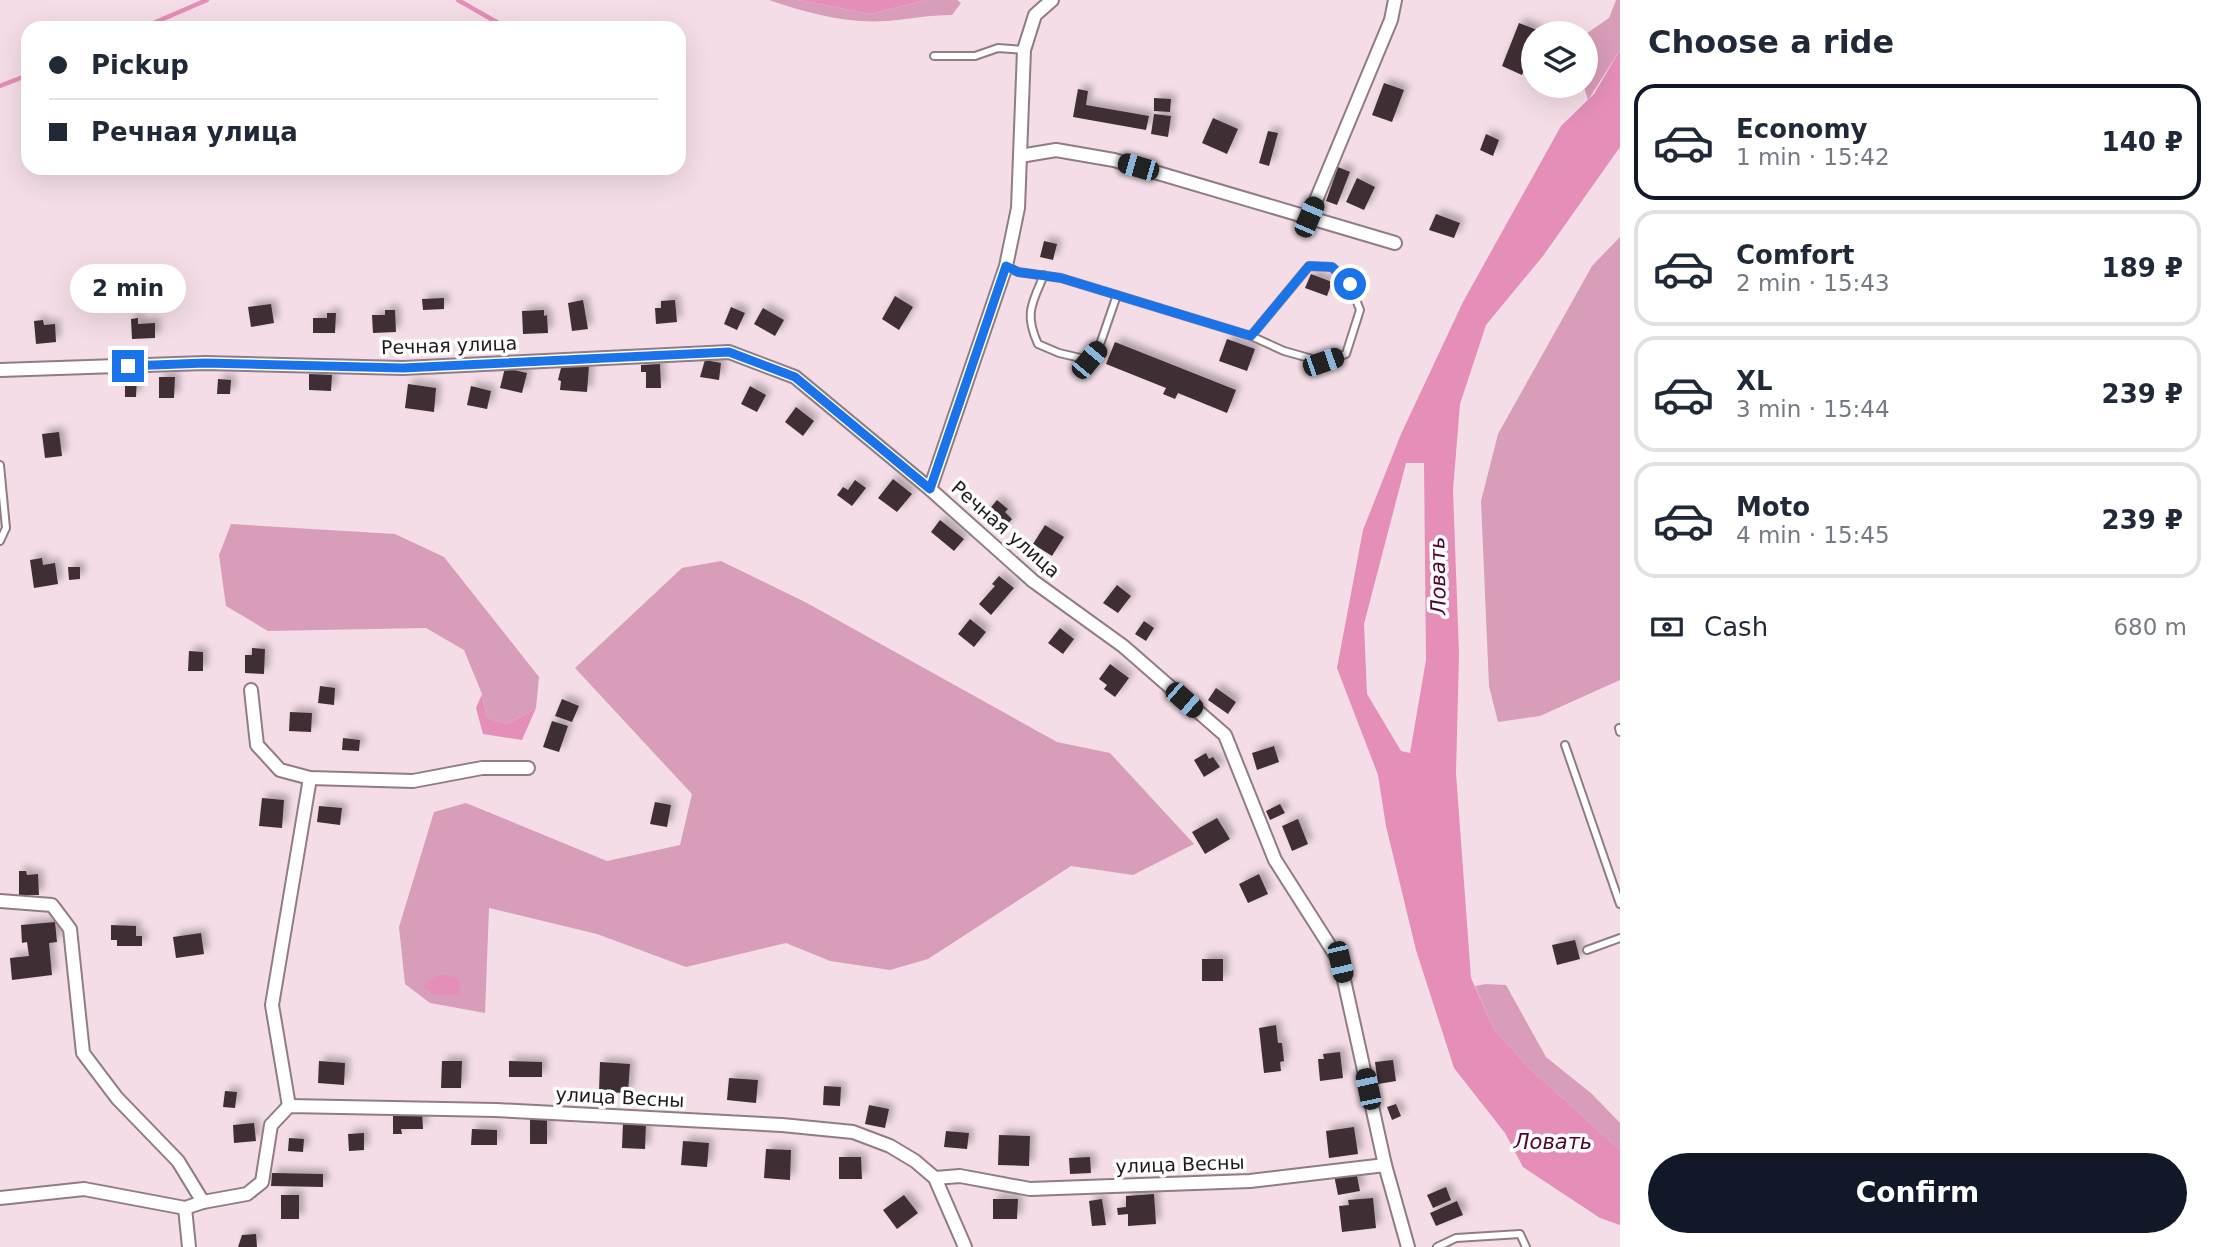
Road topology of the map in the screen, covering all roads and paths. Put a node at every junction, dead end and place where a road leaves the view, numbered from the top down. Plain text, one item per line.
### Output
1 (1052, 0) edge
2 (1395, 0) edge
3 (1024, 50) junction
4 (933, 55) dead end
5 (1020, 156) junction
6 (1309, 217) junction
7 (1395, 243) dead end
8 (1006, 266) junction
9 (1044, 275) junction
10 (1117, 295) junction
11 (1251, 336) junction
12 (0, 370) edge
13 (0, 465) edge
14 (930, 489) junction
15 (0, 541) edge
16 (251, 690) dead end
17 (1565, 745) dead end
18 (528, 768) dead end
19 (310, 778) junction
20 (0, 901) edge
21 (1620, 904) edge
22 (1620, 938) edge
23 (1587, 950) dead end
24 (289, 1107) junction
25 (1385, 1165) junction
26 (935, 1178) junction
27 (0, 1198) edge
28 (204, 1202) junction
29 (185, 1208) junction
30 (189, 1247) edge
31 (965, 1247) edge
32 (1408, 1247) edge
33 (1437, 1247) edge
34 (1526, 1247) edge

1 - 3 street
2 - 6 street
3 - 4 lane
3 - 5 street
5 - 6 street
5 - 8 street
6 - 7 street
8 - 9 lane
8 - 14 street
9 - 10 lane
9 - 10 lane
10 - 11 lane
11 - 11 lane
12 - 14 street, Речная улица
13 - 15 lane
14 - 25 street, Речная улица
16 - 19 street
17 - 21 lane
18 - 19 street
19 - 24 street
20 - 28 street
22 - 23 lane
24 - 26 street, улица Весны
24 - 28 street
25 - 26 street, улица Весны
25 - 32 street, Речная улица
26 - 31 street, улица Весны
27 - 29 street
28 - 29 street
29 - 30 street
33 - 34 lane

